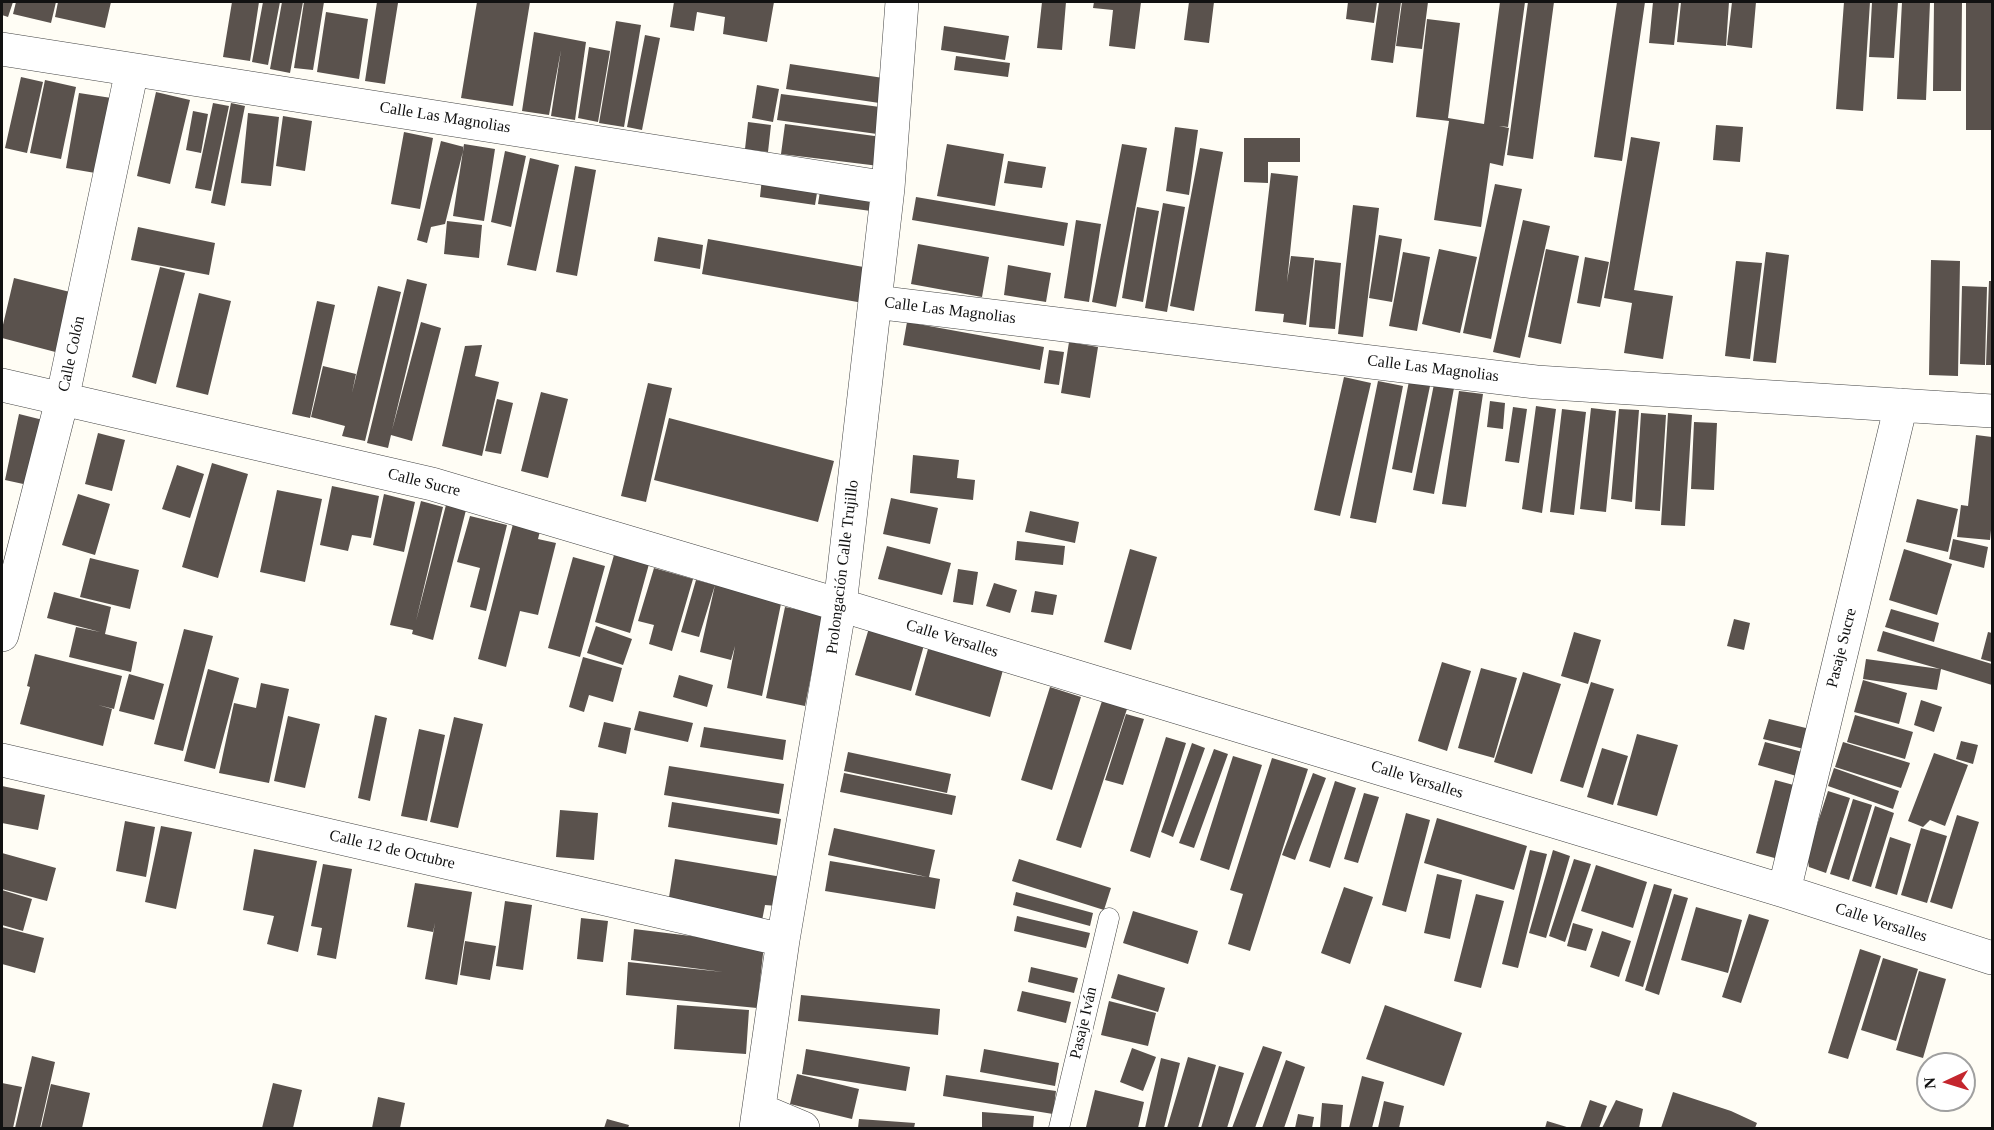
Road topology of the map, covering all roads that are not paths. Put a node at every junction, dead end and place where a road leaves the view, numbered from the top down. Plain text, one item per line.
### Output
1 (902, 2) edge
2 (2, 49) edge
3 (132, 70) junction
4 (888, 188) junction
5 (875, 302) junction
6 (2, 385) edge
7 (62, 400) junction
8 (1901, 405) junction
9 (1992, 411) edge
10 (840, 605) junction
11 (2, 635) edge
12 (2, 760) edge
13 (1784, 891) junction
14 (1109, 918) dead end
15 (783, 940) junction
16 (1992, 958) edge
17 (758, 1119) edge
18 (803, 1128) edge
19 (1059, 1128) edge

1 - 4 street, Prolongación Calle Trujillo
2 - 3 street, Calle Las Magnolias
3 - 4 street, Calle Las Magnolias
3 - 7 street, Calle Colón
4 - 5 street, Prolongación Calle Trujillo
5 - 8 street, Calle Las Magnolias
5 - 10 street, Prolongación Calle Trujillo
6 - 7 street, Calle Sucre
7 - 10 street, Calle Sucre
7 - 11 street, Calle Colón
8 - 9 street, Calle Las Magnolias
8 - 13 street, Pasaje Sucre
10 - 13 street, Calle Versalles
10 - 15 street, Prolongación Calle Trujillo
12 - 15 street, Calle 12 de Octubre
13 - 16 street, Calle Versalles
14 - 19 lane, Pasaje Iván
15 - 17 street, Prolongación Calle Trujillo
17 - 18 street

